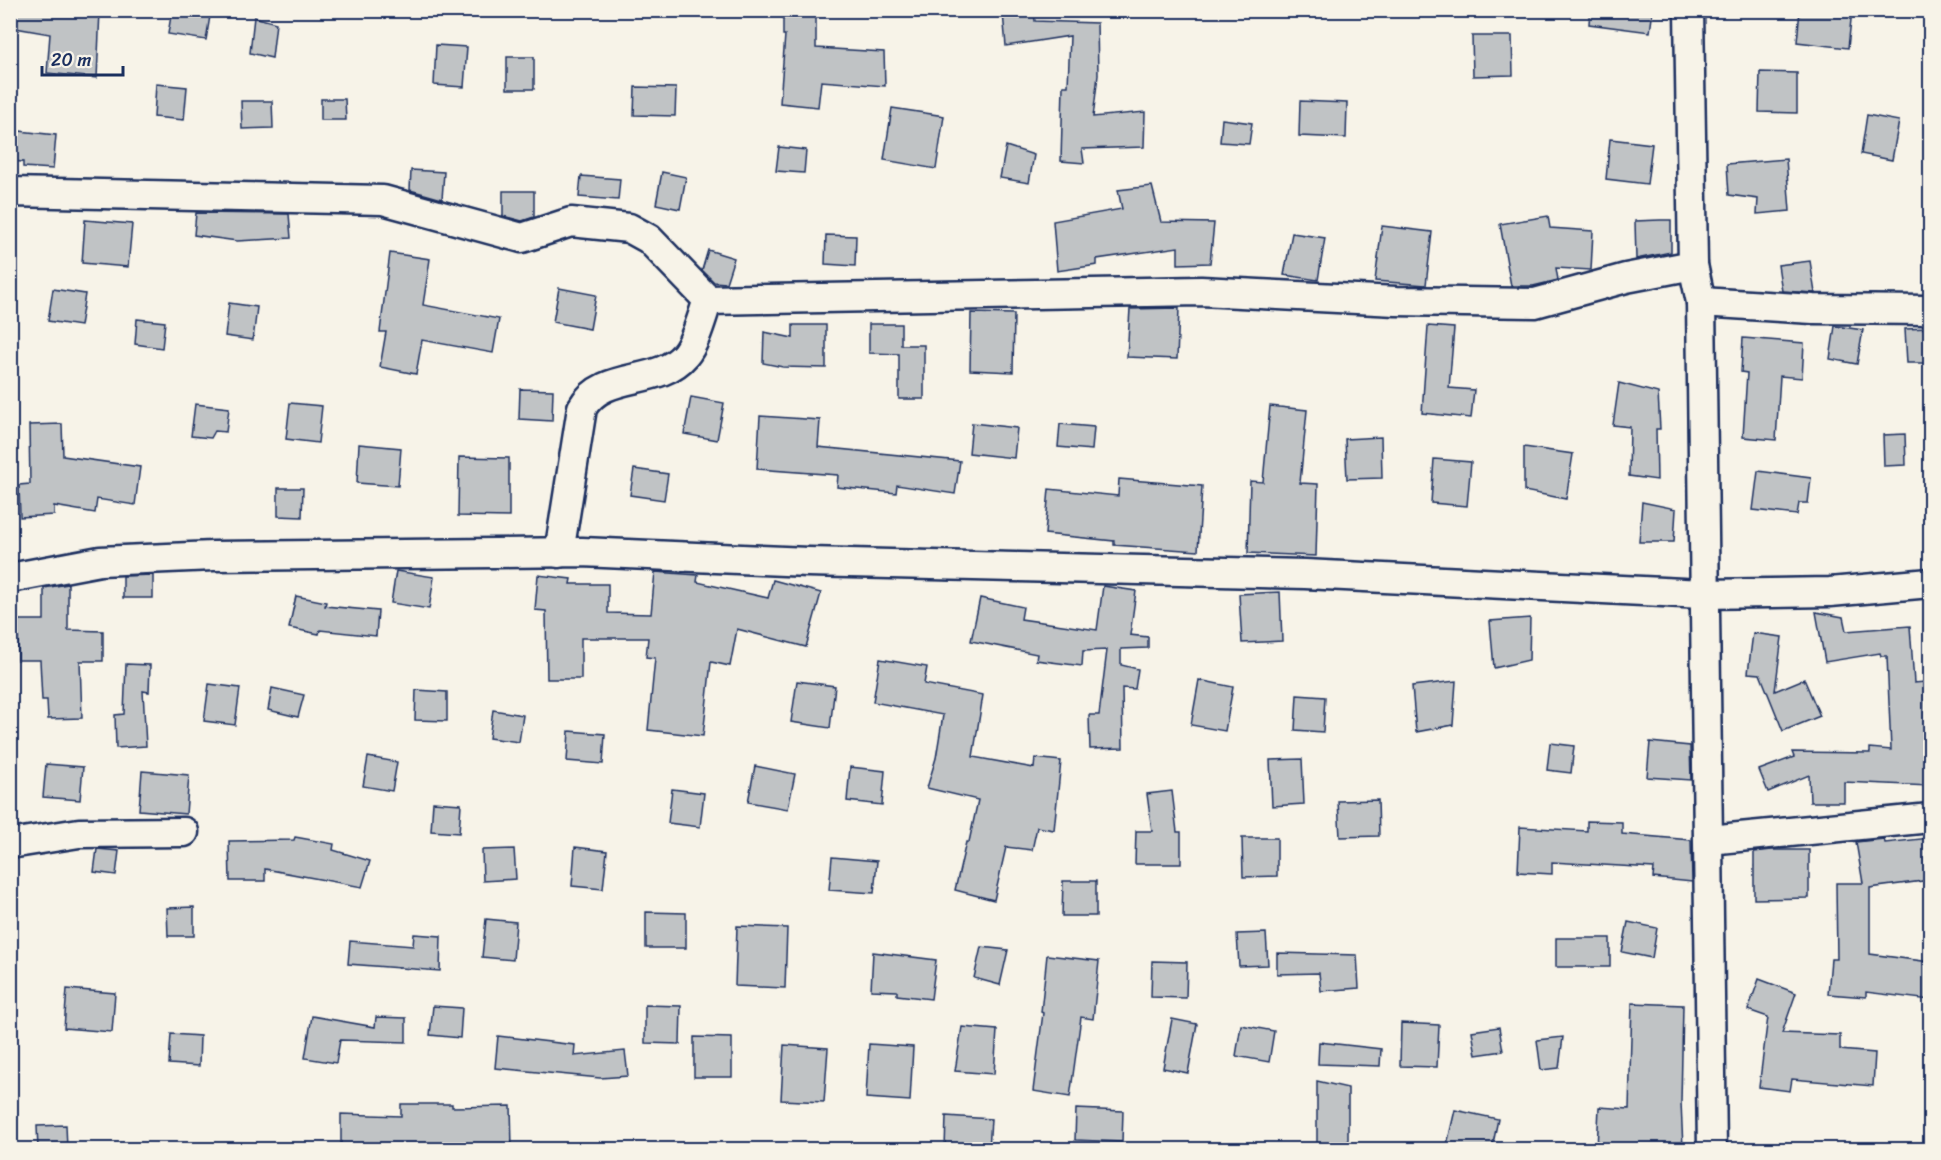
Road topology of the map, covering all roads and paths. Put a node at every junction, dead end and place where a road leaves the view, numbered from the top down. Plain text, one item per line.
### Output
1 (1689, 10) edge
2 (10, 192) edge
3 (1693, 265) junction
4 (708, 300) junction
5 (1701, 302) junction
6 (1930, 310) edge
7 (559, 553) junction
8 (10, 578) edge
9 (1930, 583) edge
10 (1703, 594) junction
11 (1930, 818) edge
12 (184, 832) dead end
13 (1709, 840) junction
14 (10, 844) edge
15 (1712, 1149) edge

1 - 3 street
2 - 4 street
3 - 4 street
3 - 5 street
4 - 7 street
5 - 6 street
5 - 10 street
7 - 8 street
7 - 10 street
9 - 10 street
10 - 13 street
11 - 13 street
12 - 14 street
13 - 15 street

